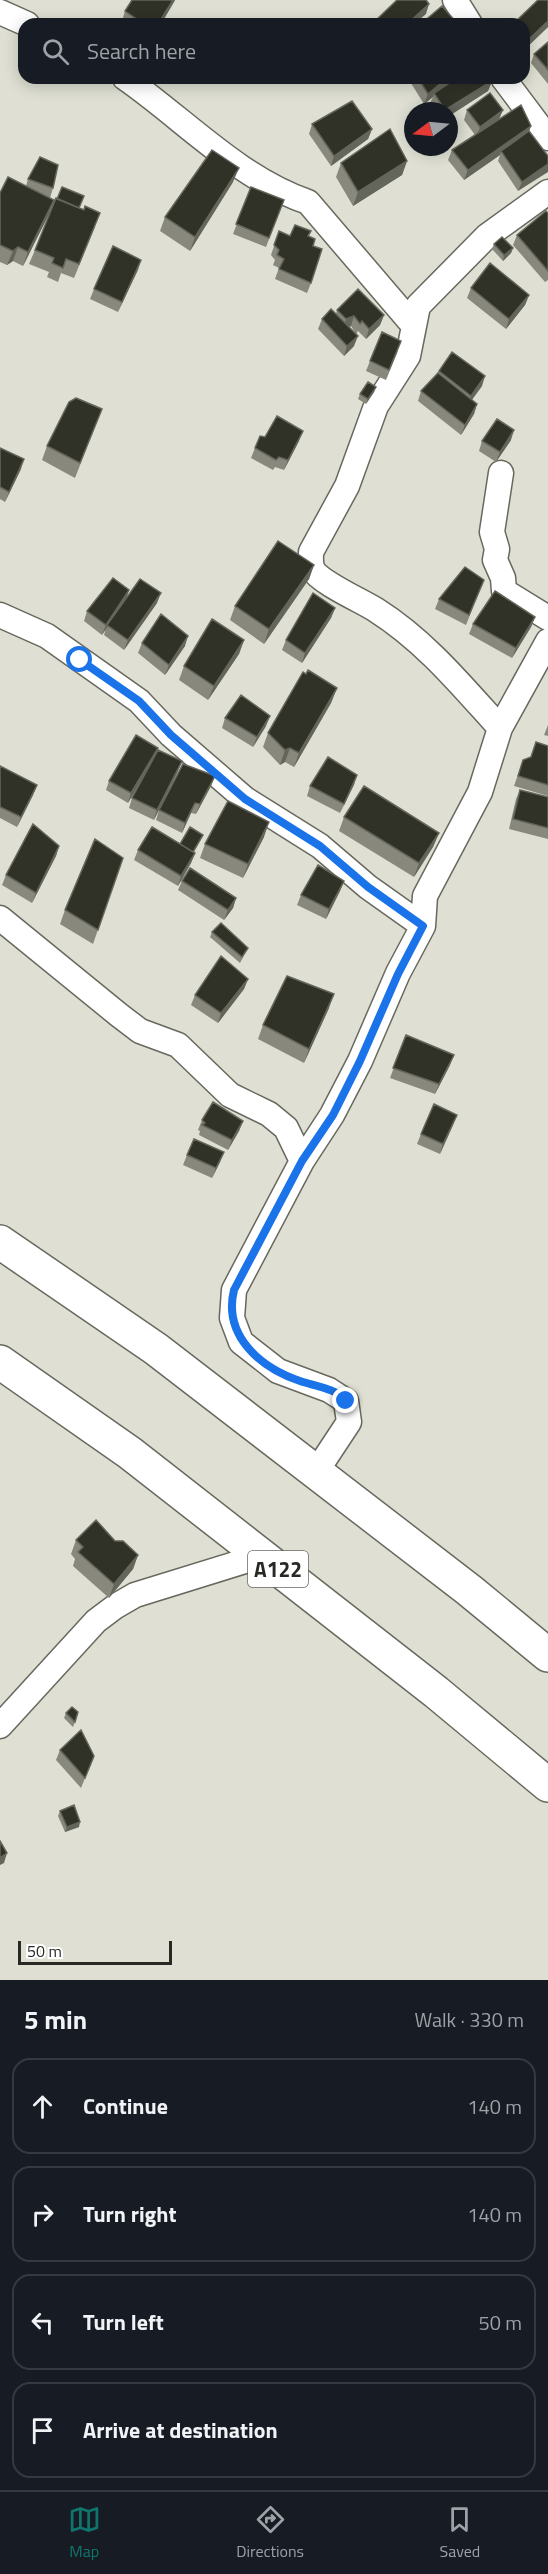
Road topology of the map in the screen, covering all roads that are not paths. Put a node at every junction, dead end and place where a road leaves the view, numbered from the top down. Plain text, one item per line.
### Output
1 (455, 0) edge
2 (0, 12) edge
3 (466, 18) edge
4 (18, 20) edge
5 (134, 84) edge
6 (508, 84) edge
7 (548, 138) edge
8 (548, 192) edge
9 (414, 326) junction
10 (501, 473) dead end
11 (0, 615) edge
12 (548, 618) edge
13 (548, 641) edge
14 (500, 728) junction
15 (0, 918) edge
16 (423, 926) junction
17 (302, 1161) junction
18 (0, 1242) edge
19 (0, 1362) edge
20 (316, 1472) junction
21 (261, 1556) junction
22 (548, 1655) edge
23 (0, 1726) edge
24 (548, 1785) edge

1 - 3 street
2 - 4 street
5 - 9 street
6 - 7 street
8 - 9 street
9 - 14 street
10 - 12 street
11 - 16 street
13 - 14 street
14 - 16 street
15 - 17 street
16 - 17 street
17 - 20 street
18 - 20 highway
19 - 21 highway, A122
20 - 22 highway
21 - 23 street
21 - 24 highway, A122

